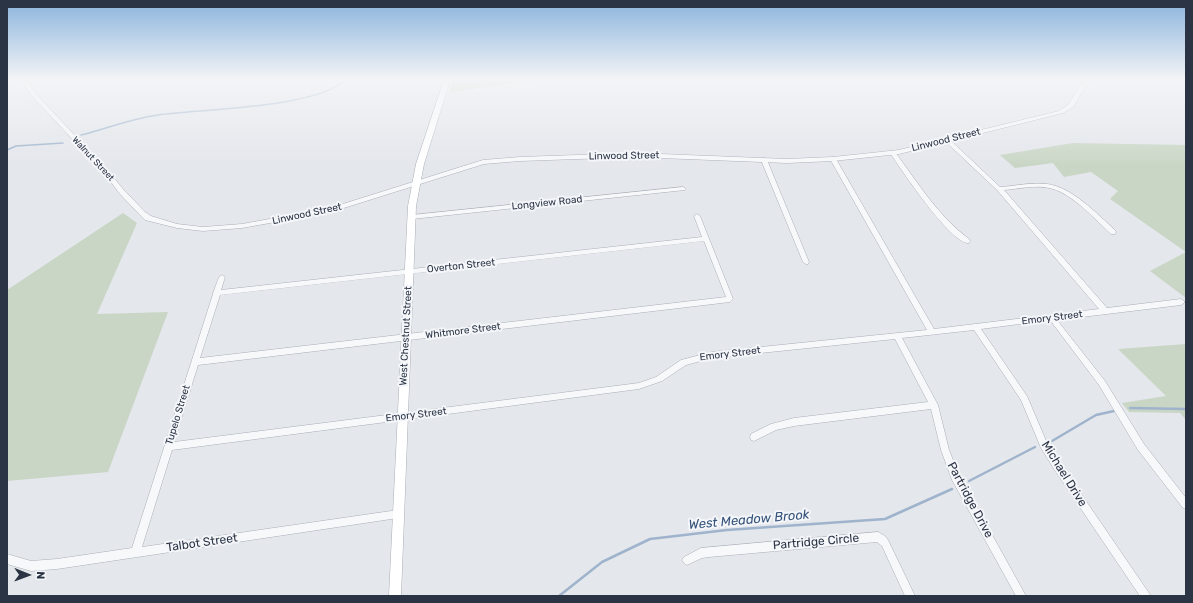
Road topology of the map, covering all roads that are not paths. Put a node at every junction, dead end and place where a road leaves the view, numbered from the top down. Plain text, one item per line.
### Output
1 (46, 108) edge
2 (438, 108) edge
3 (1067, 108) edge
4 (947, 140) junction
5 (892, 152) junction
6 (833, 159) junction
7 (764, 160) junction
8 (416, 184) junction
9 (683, 189) dead end
10 (998, 189) junction
11 (697, 216) dead end
12 (412, 217) junction
13 (148, 218) joint
14 (1113, 232) dead end
15 (706, 239) junction
16 (967, 241) dead end
17 (806, 262) dead end
18 (409, 272) junction
19 (222, 277) dead end
20 (216, 293) junction
21 (1181, 302) dead end
22 (1105, 311) junction
23 (1052, 318) junction
24 (976, 327) junction
25 (932, 332) junction
26 (897, 336) junction
27 (406, 338) junction
28 (195, 362) junction
29 (934, 405) junction
30 (403, 417) junction
31 (754, 437) dead end
32 (168, 447) junction
33 (1186, 505) edge
34 (398, 514) junction
35 (135, 553) junction
36 (7, 559) edge
37 (687, 560) dead end
38 (395, 596) edge
39 (910, 596) edge
40 (1022, 596) edge
41 (1146, 596) edge

1 - 13 street, Walnut Street
2 - 8 main road, West Chestnut Street
3 - 4 street, Linwood Street
4 - 5 street, Linwood Street
4 - 10 street
5 - 6 street, Linwood Street
5 - 16 street
6 - 7 street, Linwood Street
6 - 25 street
7 - 8 street, Linwood Street
7 - 17 street
8 - 12 main road, West Chestnut Street
8 - 13 street, Linwood Street
9 - 12 street, Longview Road
10 - 14 street
10 - 22 street
11 - 15 street
12 - 18 main road, West Chestnut Street
15 - 18 street, Overton Street
15 - 27 street, Whitmore Street
18 - 20 street, Overton Street
18 - 27 main road, West Chestnut Street
19 - 20 street, Tupelo Street
20 - 28 street, Tupelo Street
21 - 22 street, Emory Street
22 - 23 street, Emory Street
23 - 24 street, Emory Street
23 - 33 street
24 - 25 street, Emory Street
24 - 41 street, Michael Drive
25 - 26 street, Emory Street
26 - 29 street, Partridge Drive
26 - 30 street, Emory Street
27 - 28 street, Whitmore Street
27 - 30 main road, West Chestnut Street
28 - 32 street, Tupelo Street
29 - 31 street
29 - 40 street, Partridge Drive
30 - 32 street, Emory Street
30 - 34 main road, West Chestnut Street
32 - 35 street, Tupelo Street
34 - 35 street, Talbot Street
34 - 38 main road, West Chestnut Street
35 - 36 street, Talbot Street
37 - 39 street, Partridge Circle

